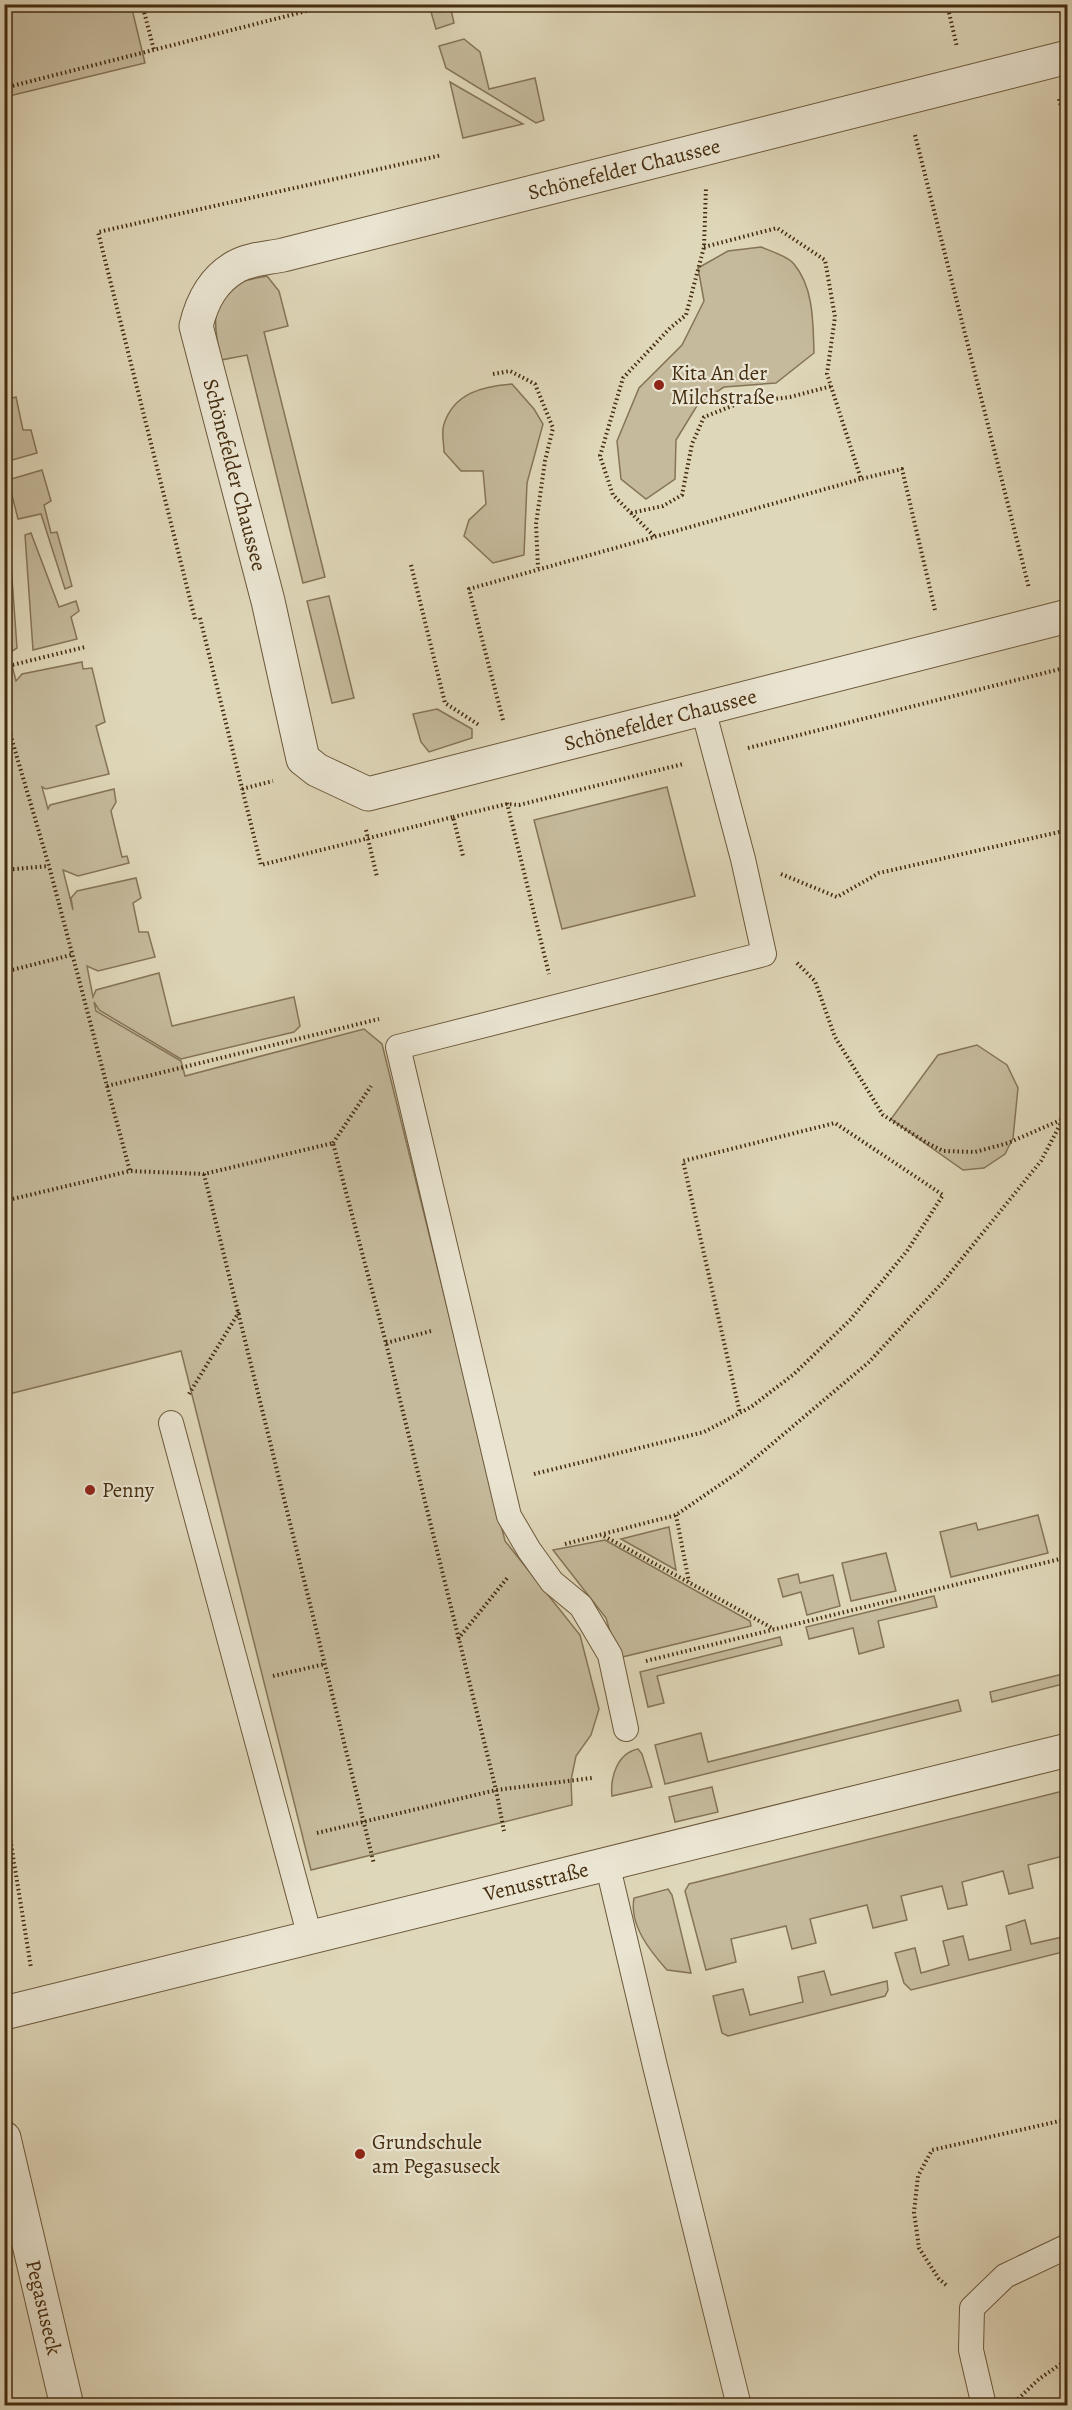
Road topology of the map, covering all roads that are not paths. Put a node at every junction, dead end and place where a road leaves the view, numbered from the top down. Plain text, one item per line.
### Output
1 (1068, 57) edge
2 (1053, 620) edge
3 (704, 709) junction
4 (171, 1423) road end
5 (626, 1729) dead end
6 (1068, 1750) edge
7 (608, 1863) junction
8 (310, 1937) junction
9 (4, 2013) edge
10 (4, 2138) edge
11 (1068, 2246) edge
12 (67, 2406) edge
13 (739, 2406) edge
14 (984, 2406) edge

1 - 3 street, Schönefelder Chaussee
2 - 3 street, Schönefelder Chaussee
3 - 5 lane
4 - 8 lane
6 - 7 street, Venusstraße
7 - 8 street, Venusstraße
7 - 13 lane
8 - 9 street, Venusstraße
10 - 12 street, Pegasuseck
11 - 14 lane

